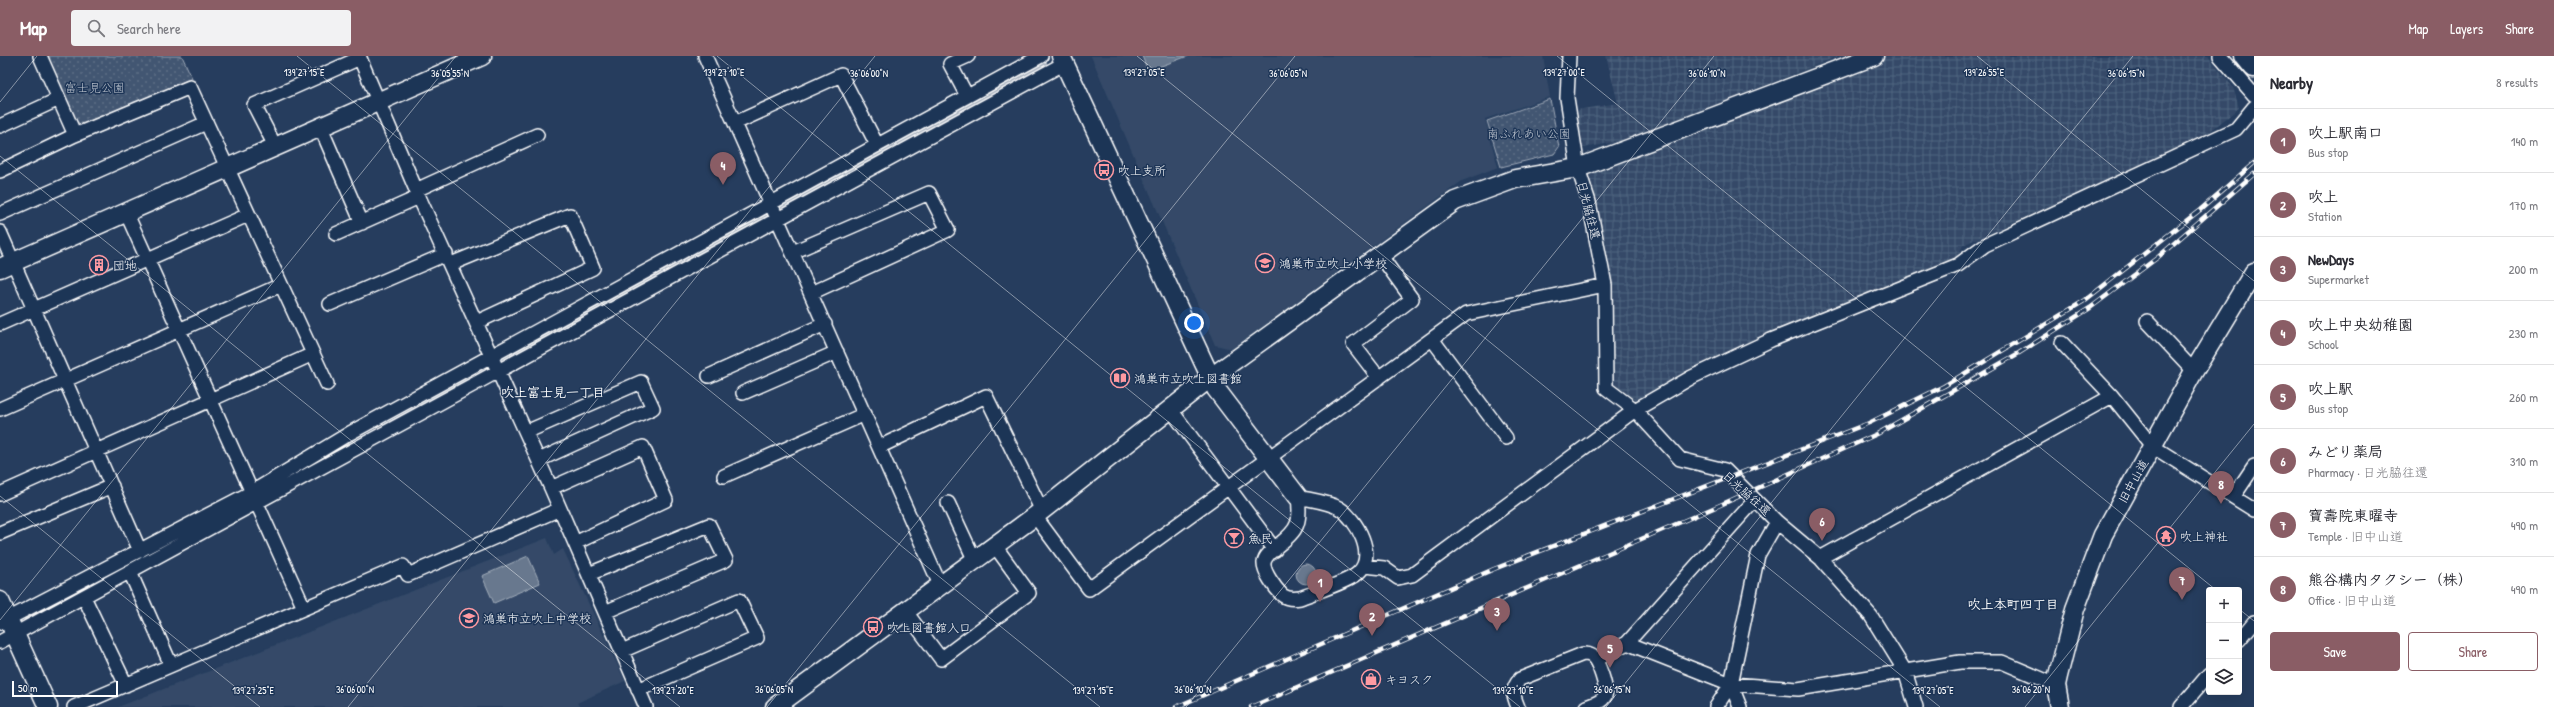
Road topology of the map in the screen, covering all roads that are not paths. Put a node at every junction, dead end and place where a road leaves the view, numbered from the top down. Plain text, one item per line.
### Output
1 (40, 56) edge
2 (482, 56) edge
3 (705, 56) edge
4 (968, 56) edge
5 (1041, 56) edge
6 (1569, 56) edge
7 (1874, 56) edge
8 (2220, 56) edge
9 (2245, 56) edge
10 (360, 57) edge
11 (1063, 60) edge
12 (2254, 67) edge
13 (2254, 95) edge
14 (967, 96) junction
15 (59, 99) junction
16 (379, 101) junction
17 (2254, 107) edge
18 (206, 123) junction
19 (735, 123) junction
20 (0, 126) edge
21 (320, 126) junction
22 (76, 135) junction
23 (537, 135) dead end
24 (877, 145) junction
25 (275, 146) junction
26 (227, 168) junction
27 (1578, 168) junction
28 (0, 171) edge
29 (418, 194) junction
30 (771, 203) junction
31 (126, 212) junction
32 (0, 214) edge
33 (248, 215) junction
34 (779, 220) junction
35 (362, 223) junction
36 (0, 232) edge
37 (336, 234) dead end
38 (793, 252) junction
39 (1380, 255) junction
40 (448, 259) junction
41 (148, 260) junction
42 (7, 265) edge
43 (2254, 272) edge
44 (1605, 285) junction
45 (281, 286) junction
46 (811, 293) junction
47 (330, 304) dead end
48 (34, 309) junction
49 (2148, 321) dead end
50 (477, 322) junction
51 (0, 324) edge
52 (825, 324) junction
53 (179, 331) junction
54 (1432, 339) junction
55 (2062, 343) dead end
56 (837, 352) junction
57 (313, 354) junction
58 (493, 356) junction
59 (499, 371) junction
60 (2194, 371) junction
61 (709, 376) dead end
62 (1210, 378) junction
63 (1379, 378) junction
64 (65, 380) junction
65 (327, 384) dead end
66 (743, 393) dead end
67 (2112, 396) junction
68 (211, 401) junction
69 (0, 408) edge
70 (1171, 410) junction
71 (1635, 410) junction
72 (865, 414) junction
73 (526, 432) junction
74 (1506, 438) dead end
75 (2152, 446) junction
76 (879, 447) junction
77 (96, 451) junction
78 (1268, 458) junction
79 (539, 460) junction
80 (2254, 466) edge
81 (724, 476) dead end
82 (112, 486) junction
83 (1228, 487) junction
84 (551, 488) junction
85 (0, 494) edge
86 (2234, 496) junction
87 (1298, 497) junction
88 (255, 498) junction
89 (1755, 500) junction
90 (948, 503) dead end
91 (560, 510) junction
92 (2254, 510) edge
93 (1038, 513) junction
94 (1777, 522) junction
95 (0, 533) edge
96 (575, 543) junction
97 (995, 546) junction
98 (1275, 550) junction
99 (140, 552) junction
100 (1820, 558) junction
101 (975, 561) junction
102 (1364, 566) junction
103 (130, 572) junction
104 (589, 574) junction
105 (941, 587) junction
106 (84, 598) junction
107 (0, 601) edge
108 (304, 608) junction
109 (605, 612) junction
110 (906, 612) junction
111 (2254, 622) edge
112 (6, 630) edge
113 (2242, 636) edge
114 (1627, 642) junction
115 (622, 651) junction
116 (1596, 660) junction
117 (171, 665) junction
118 (1905, 671) junction
119 (2206, 678) edge
120 (1731, 684) junction
121 (126, 685) junction
122 (2056, 685) junction
123 (638, 690) junction
124 (48, 707) edge
125 (74, 707) edge
126 (646, 707) edge
127 (774, 707) edge
128 (1518, 707) edge
129 (1586, 707) edge
130 (1716, 707) edge
131 (1740, 707) edge
132 (1916, 707) edge
133 (2060, 707) edge
134 (2181, 707) edge

1 - 15 street
2 - 16 street
3 - 19 street
4 - 14 street
5 - 14 street
6 - 27 street, 日光脇往還
7 - 27 street
8 - 13 street
9 - 12 main road
10 - 16 street
10 - 25 street
11 - 34 street
11 - 62 street
14 - 24 street
15 - 20 street
15 - 22 street
16 - 21 street
16 - 29 street
17 - 71 street
18 - 22 street
18 - 26 street
18 - 32 street
19 - 24 street
19 - 30 street
21 - 25 street
21 - 35 street
22 - 28 street
23 - 29 street
24 - 30 street
25 - 26 street
26 - 31 street
26 - 33 street
27 - 39 street
27 - 44 street, 日光脇往還
29 - 35 street
29 - 40 street
30 - 34 street
30 - 58 street
31 - 41 street
31 - 42 street
33 - 41 street
33 - 45 street
34 - 38 street
34 - 59 street
35 - 37 street
36 - 42 street
38 - 46 street
38 - 46 street
39 - 62 street
39 - 63 street
40 - 47 street
40 - 50 street
40 - 50 street
41 - 48 street
41 - 53 street
42 - 48 street
43 - 60 street, 旧中山道
44 - 54 street
44 - 71 street, 日光脇往還
45 - 53 street
45 - 57 street
46 - 52 street
48 - 51 street
48 - 64 street
49 - 60 street
50 - 58 street
52 - 56 street
52 - 61 street
53 - 64 street
53 - 68 street
54 - 63 street
54 - 74 street
55 - 67 street
56 - 66 street
56 - 72 street
57 - 65 street
57 - 68 street
58 - 59 street
58 - 88 street
59 - 73 street
59 - 88 street
60 - 75 street, 旧中山道
62 - 70 street
62 - 78 street
63 - 78 street
64 - 69 street
64 - 77 street
67 - 75 street
67 - 100 street
68 - 77 street
68 - 88 street
70 - 83 street
70 - 93 street
71 - 89 street, 日光脇往還
71 - 102 street
72 - 76 street
72 - 81 street
73 - 79 street
73 - 79 street
75 - 86 street
75 - 122 street, 旧中山道
76 - 93 street
76 - 105 street
77 - 82 street
77 - 85 street
78 - 83 street
78 - 87 street
79 - 84 street
80 - 86 street
82 - 95 street
82 - 99 street
83 - 93 street
83 - 98 street
84 - 91 street
84 - 96 street
86 - 92 street
87 - 98 street
87 - 102 street
88 - 99 street
88 - 103 street
88 - 108 street
89 - 94 street, 日光脇往還
89 - 114 street
90 - 101 street
91 - 96 street
91 - 108 street
93 - 97 street
94 - 100 street, 日光脇往還
94 - 120 street
96 - 104 street
97 - 101 street
97 - 110 street
98 - 102 street
99 - 112 street
100 - 118 street, 日光脇往還
101 - 105 street
103 - 106 street
103 - 117 street
104 - 109 street
104 - 109 street
105 - 110 street
106 - 112 street
106 - 121 street
107 - 112 street
108 - 117 street
109 - 115 street
110 - 127 street
111 - 113 street
112 - 124 street
114 - 116 street
114 - 120 street
115 - 123 street
115 - 123 street
116 - 128 street
116 - 129 street
117 - 121 street
118 - 120 street
118 - 122 street
118 - 132 street, 日光脇往還
119 - 134 street
120 - 130 street
120 - 131 street
121 - 125 street
122 - 133 street, 旧中山道
123 - 126 street

